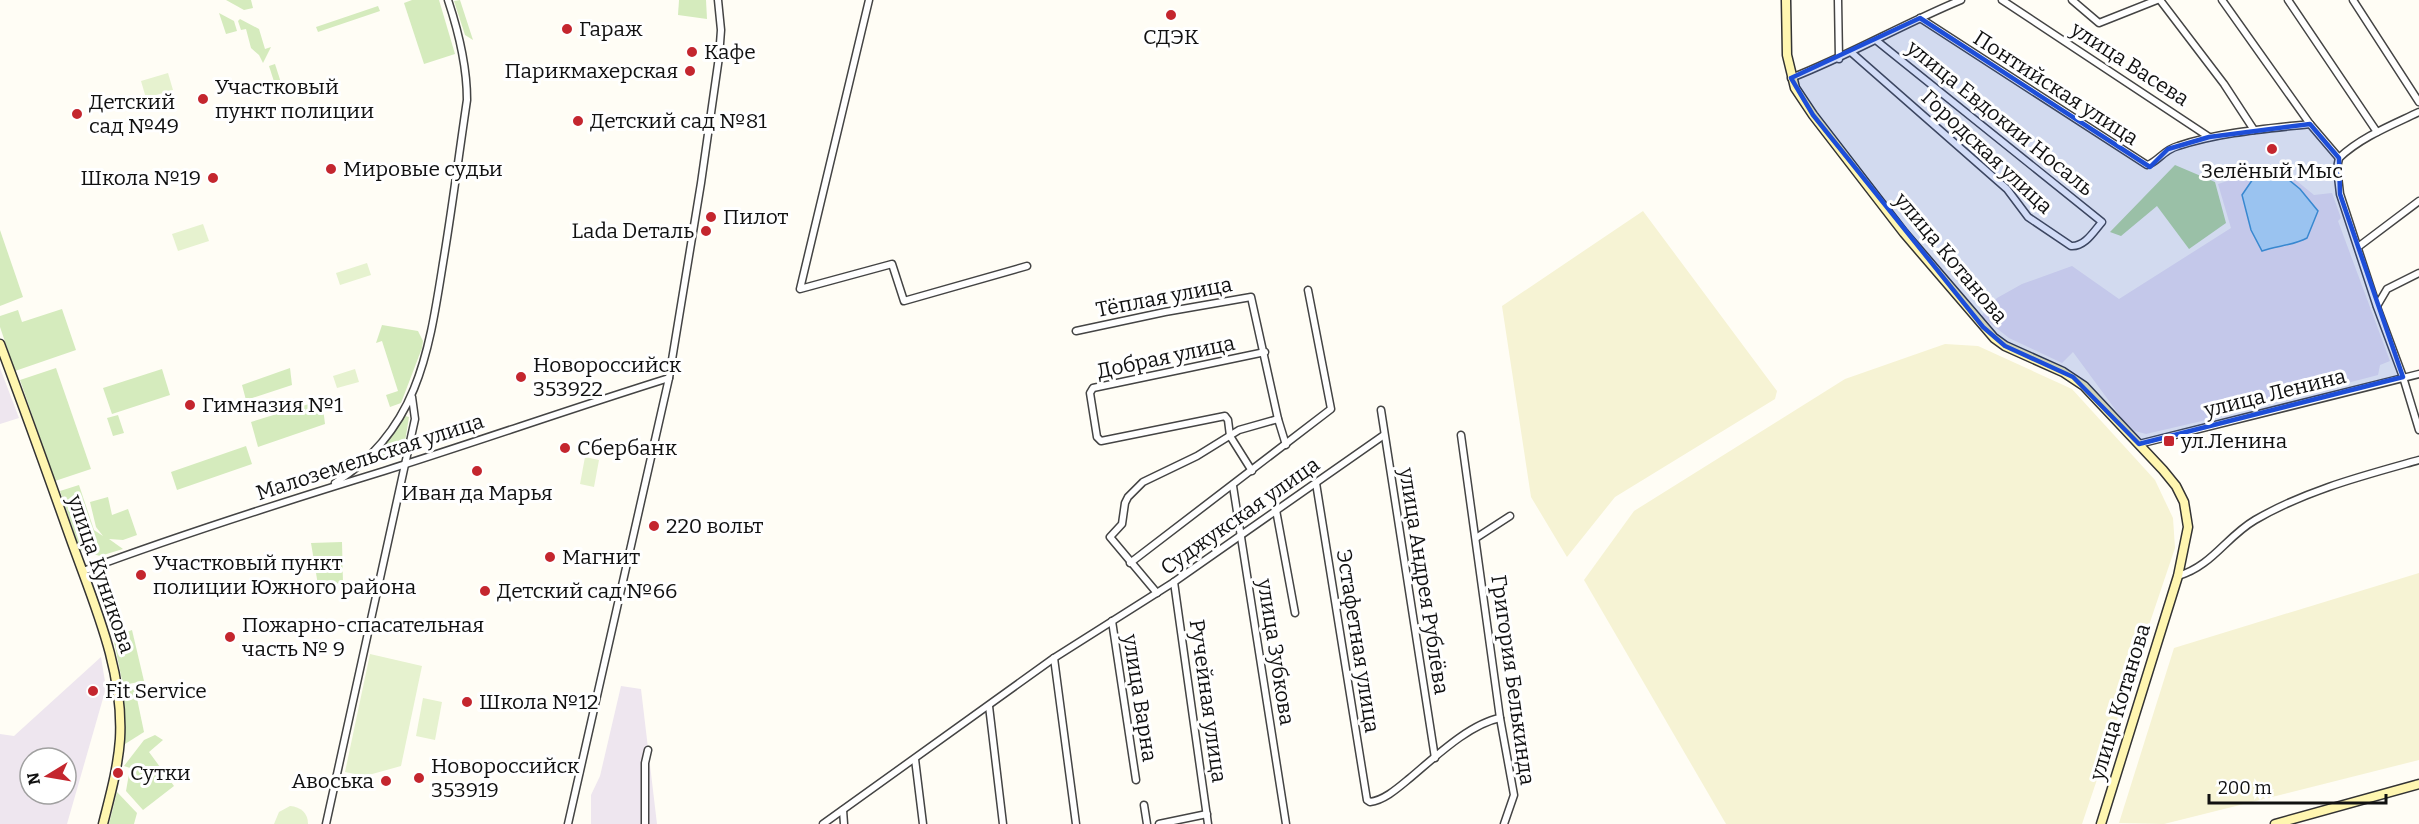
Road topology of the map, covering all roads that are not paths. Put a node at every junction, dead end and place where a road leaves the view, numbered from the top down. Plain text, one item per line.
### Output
1 (448, 0) edge
2 (718, 0) edge
3 (869, 0) edge
4 (1786, 0) edge
5 (1838, 0) edge
6 (1961, 0) edge
7 (2002, 0) edge
8 (2072, 0) edge
9 (2158, 0) edge
10 (2222, 0) edge
11 (2288, 0) edge
12 (2352, 0) edge
13 (1920, 18) junction
14 (1877, 41) junction
15 (1852, 53) junction
16 (1839, 59) junction
17 (1791, 78) junction
18 (2419, 102) edge
19 (2419, 112) edge
20 (2310, 124) junction
21 (2254, 130) junction
22 (2377, 132) junction
23 (2209, 137) junction
24 (2339, 158) junction
25 (2419, 201) edge
26 (2102, 222) joint
27 (2358, 247) junction
28 (1027, 267) dead end
29 (2419, 273) edge
30 (1308, 290) dead end
31 (2377, 307) junction
32 (1076, 332) dead end
33 (0, 344) edge
34 (1265, 352) junction
35 (2419, 374) edge
36 (2403, 377) junction
37 (669, 378) junction
38 (412, 396) junction
39 (1382, 410) dead end
40 (1278, 419) junction
41 (2419, 430) edge
42 (1384, 435) junction
43 (1461, 435) dead end
44 (1230, 436) junction
45 (2139, 444) junction
46 (1286, 445) junction
47 (2419, 460) edge
48 (405, 464) junction
49 (361, 466) junction
50 (387, 470) junction
51 (1252, 471) junction
52 (1316, 483) junction
53 (329, 486) junction
54 (1233, 486) junction
55 (1276, 510) junction
56 (1510, 516) dead end
57 (1242, 536) junction
58 (1476, 538) junction
59 (1130, 563) junction
60 (83, 571) junction
61 (2178, 576) junction
62 (1174, 582) junction
63 (1158, 593) junction
64 (1295, 613) dead end
65 (1112, 621) junction
66 (1054, 658) junction
67 (989, 706) junction
68 (1500, 718) junction
69 (648, 750) dead end
70 (1435, 758) junction
71 (915, 759) junction
72 (1136, 780) dead end
73 (2419, 784) edge
74 (1144, 805) dead end
75 (843, 810) junction
76 (1207, 814) junction
77 (103, 824) edge
78 (326, 824) edge
79 (568, 824) edge
80 (645, 824) edge
81 (823, 824) edge
82 (844, 824) edge
83 (923, 824) edge
84 (1003, 824) edge
85 (1076, 824) edge
86 (1147, 824) edge
87 (1160, 824) edge
88 (1208, 824) edge
89 (1286, 824) edge
90 (1504, 824) edge
91 (2101, 824) edge
92 (2275, 824) edge

1 - 38 street
2 - 37 street
3 - 28 street
4 - 17 street, улица Котанова
5 - 16 street
6 - 13 street
7 - 23 street, улица Васева
8 - 9 street
9 - 21 street
10 - 20 street
11 - 22 street
12 - 18 street
13 - 14 street
13 - 23 street, Понтийская улица
14 - 15 street
14 - 26 street, улица Евдокии Носаль
15 - 16 street
15 - 26 street, Городская улица
16 - 17 street
17 - 45 street, улица Котанова
19 - 22 street
20 - 21 street
20 - 24 street
21 - 23 street
22 - 24 street
24 - 27 street
25 - 27 street
27 - 31 street
29 - 31 street
30 - 46 street
31 - 36 street
32 - 34 street, Тёплая улица
33 - 60 street, улица Куникова
34 - 40 street, Тёплая улица
34 - 44 street, Добрая улица
35 - 36 street, улица Ленина
36 - 41 street
36 - 45 street, улица Ленина
37 - 48 street, Малоземельская улица
37 - 79 street
38 - 48 street
38 - 49 street
39 - 42 street, улица Андрея Рублёва
40 - 44 street
40 - 46 street, Тёплая улица
42 - 52 street, Суджукская улица
42 - 70 street, улица Андрея Рублёва
43 - 58 street, Григория Белькинда
44 - 51 street
44 - 59 street
45 - 61 street, улица Котанова
46 - 51 street
47 - 61 street
48 - 50 street, Малоземельская улица
48 - 78 street
49 - 50 street
49 - 53 street
50 - 53 street, Малоземельская улица
51 - 54 street
52 - 55 street, Суджукская улица
52 - 70 street, Эстафетная улица
53 - 60 street, Малоземельская улица
54 - 57 street, улица Зубкова
54 - 59 street
55 - 57 street, Суджукская улица
55 - 64 street
56 - 58 street
57 - 62 street, Суджукская улица
57 - 89 street, улица Зубкова
58 - 68 street, Григория Белькинда
59 - 63 street
60 - 77 street, улица Куникова
61 - 91 street, улица Котанова
62 - 63 street, Суджукская улица
62 - 76 street, Ручейная улица
63 - 65 street, Суджукская улица
65 - 66 street, Суджукская улица
65 - 72 street, улица Варна
66 - 67 street
66 - 85 street
67 - 71 street
67 - 84 street
68 - 70 street
68 - 90 street, Григория Белькинда
69 - 80 street
71 - 75 street
71 - 83 street
73 - 92 street
74 - 86 street
75 - 81 street
75 - 82 street
76 - 87 street
76 - 88 street, Ручейная улица

